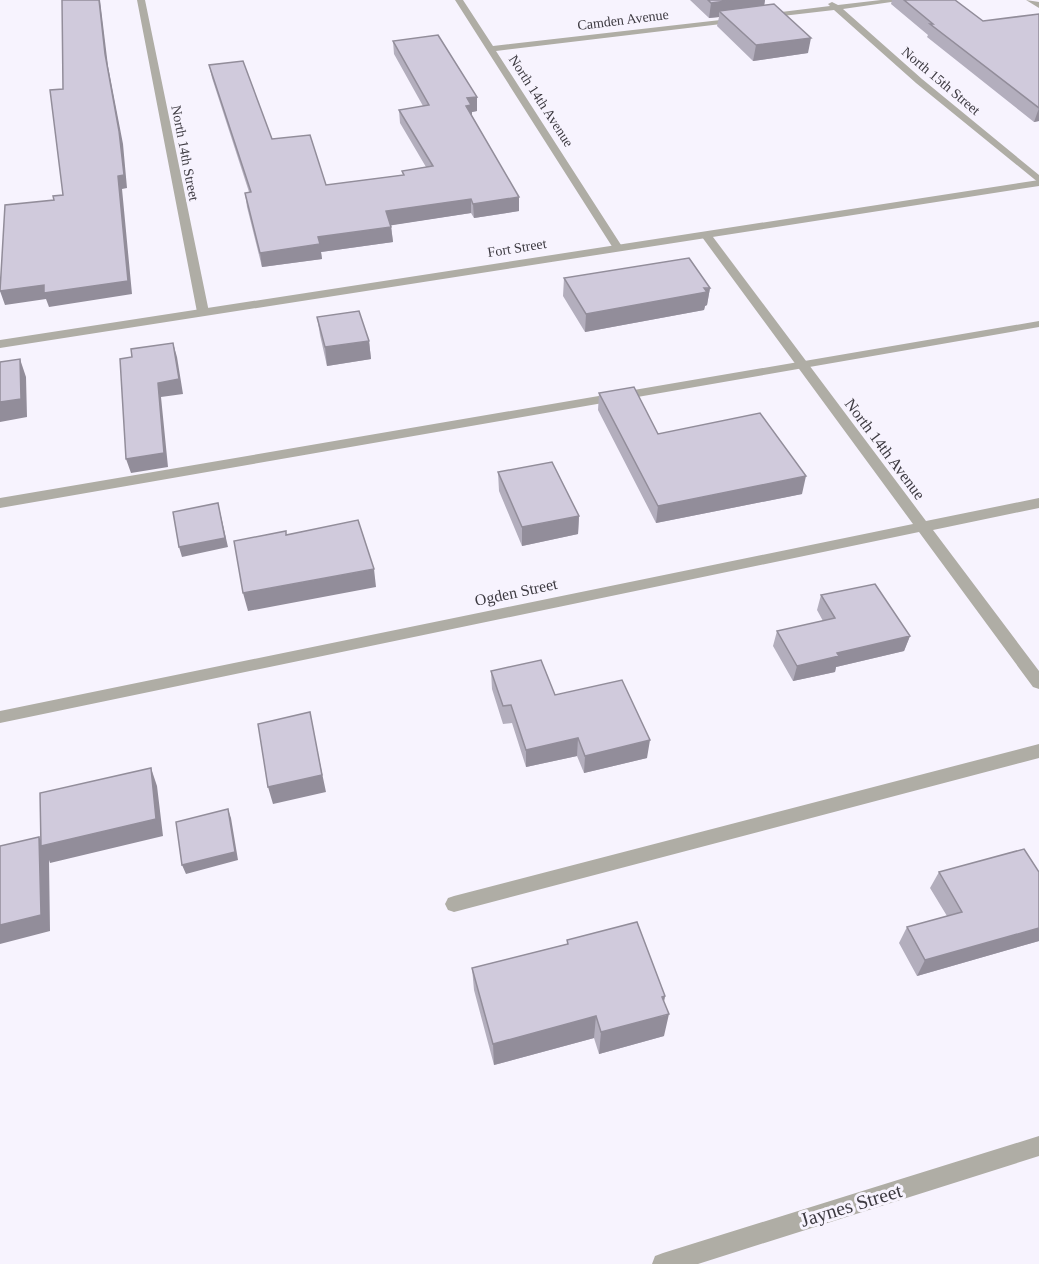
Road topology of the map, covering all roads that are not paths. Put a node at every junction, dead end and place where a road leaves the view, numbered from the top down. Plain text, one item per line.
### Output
1 (141, 0) edge
2 (459, 0) edge
3 (827, 0) edge
4 (901, 0) edge
5 (1030, 0) edge
6 (1039, 6) edge
7 (836, 8) junction
8 (491, 49) junction
9 (1039, 182) edge
10 (706, 235) junction
11 (618, 248) junction
12 (203, 312) junction
13 (1039, 324) edge
14 (0, 344) edge
15 (803, 366) junction
16 (1039, 502) edge
17 (0, 503) edge
18 (922, 527) junction
19 (1039, 683) edge
20 (0, 717) edge
21 (1039, 751) edge
22 (454, 904) dead end
23 (1039, 1146) edge
24 (663, 1264) edge

1 - 12 street, North 14th Street
2 - 8 street, North 14th Avenue
3 - 7 street, North 15th Street
4 - 7 street, Camden Avenue
5 - 6 street
7 - 8 street, Camden Avenue
7 - 9 street, North 15th Street
8 - 11 street, North 14th Avenue
9 - 10 street, Fort Street
10 - 11 street, Fort Street
10 - 15 street, North 14th Avenue
11 - 12 street, Fort Street
12 - 14 street, Fort Street
13 - 15 street
15 - 17 street
15 - 18 street, North 14th Avenue
16 - 18 street, Ogden Street
18 - 19 street, North 14th Avenue
18 - 20 street, Ogden Street
21 - 22 street
23 - 24 street, Jaynes Street

